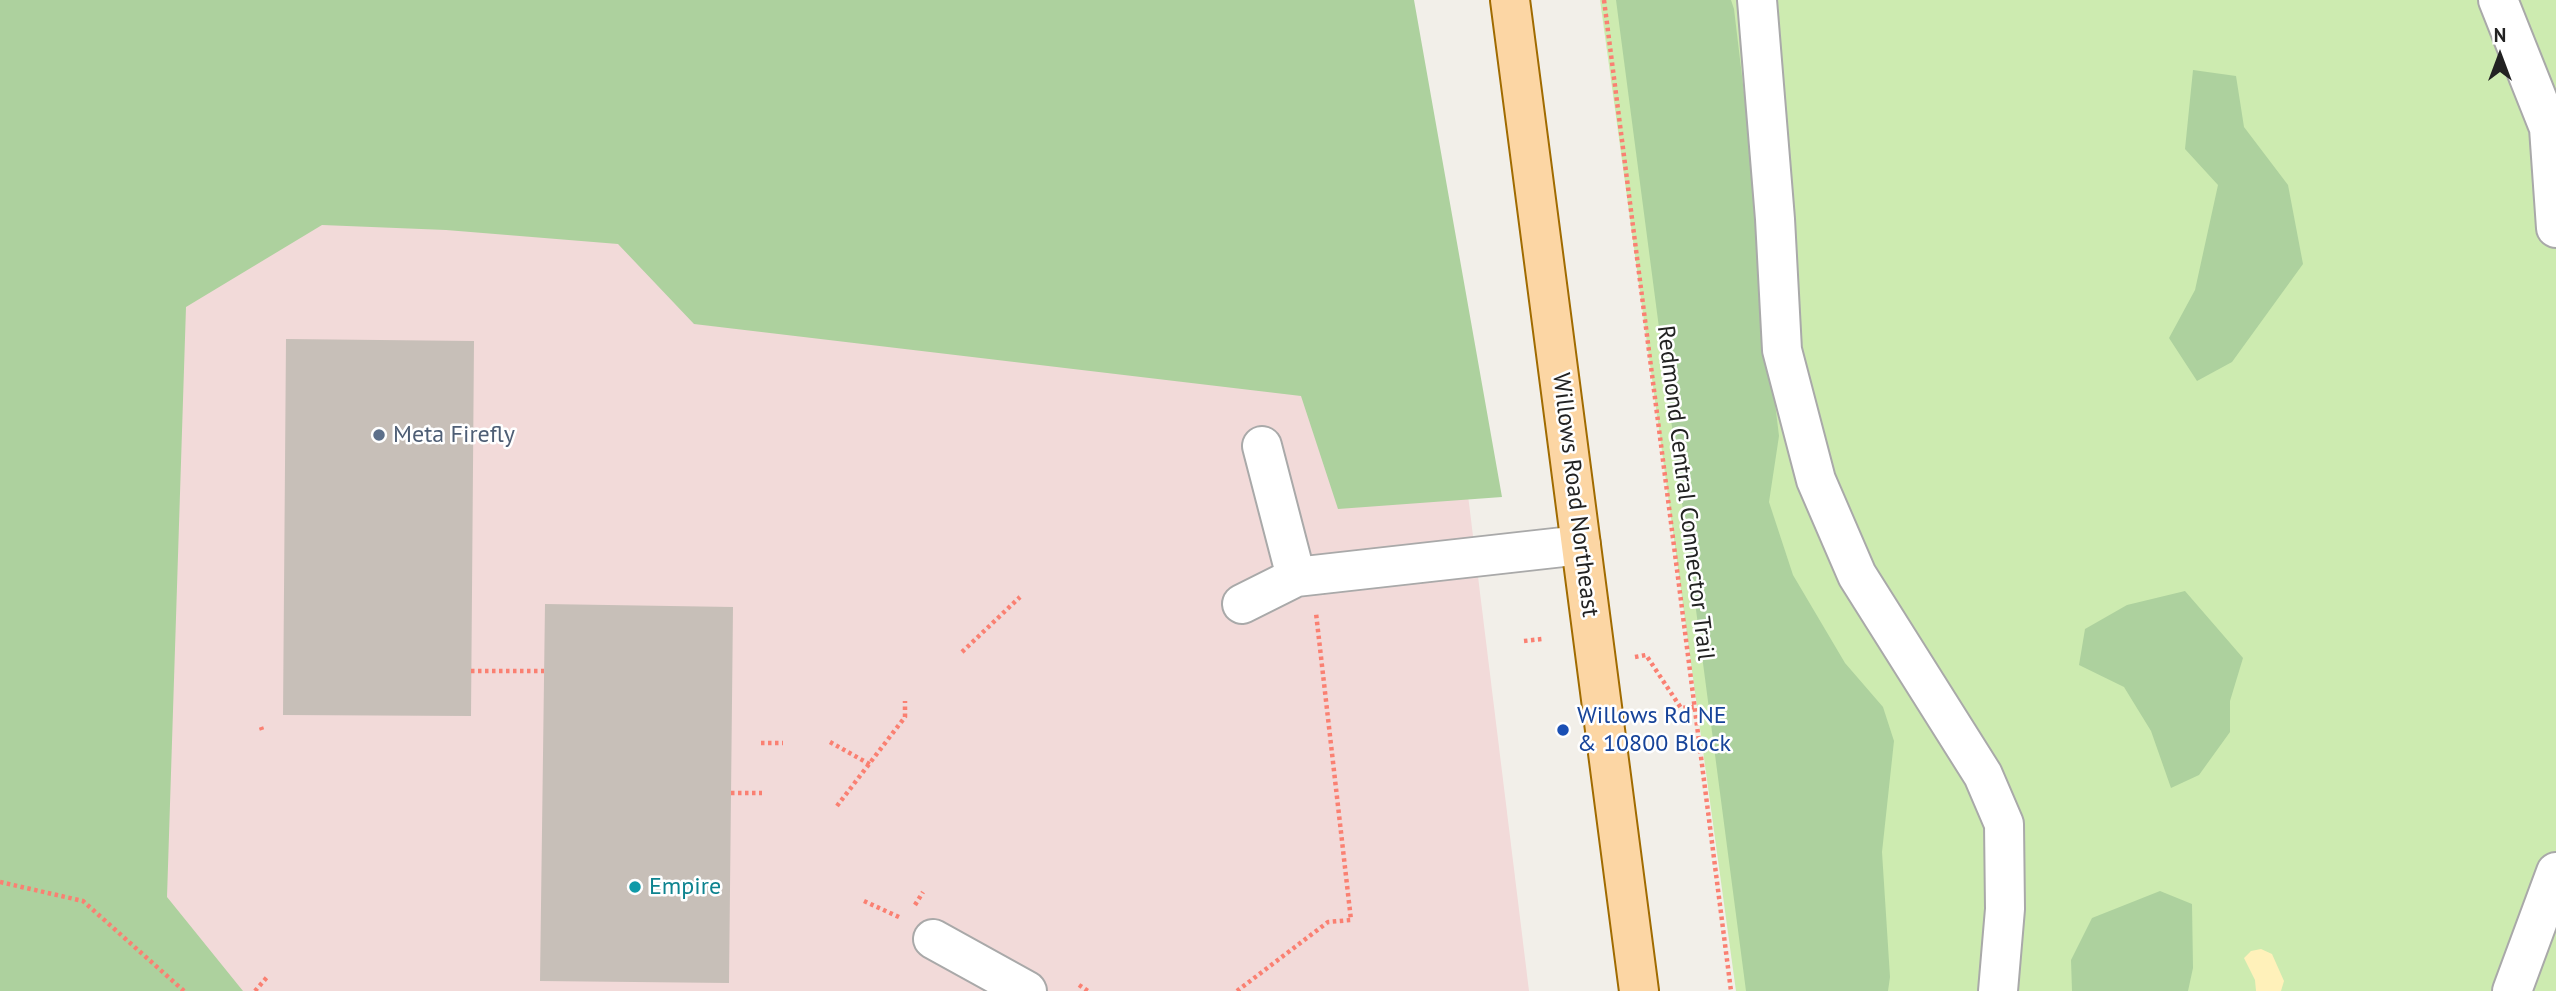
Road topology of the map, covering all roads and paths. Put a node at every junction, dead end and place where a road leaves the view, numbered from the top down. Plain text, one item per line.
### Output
1 (1510, 0) edge
2 (1604, 0) edge
3 (1758, 0) edge
4 (2498, 0) edge
5 (2556, 228) edge
6 (1262, 446) dead end
7 (1581, 545) junction
8 (1305, 590) junction
9 (1020, 597) dead end
10 (1242, 604) dead end
11 (1542, 639) dead end
12 (1524, 641) dead end
13 (962, 652) dead end
14 (1634, 657) dead end
15 (471, 671) dead end
16 (544, 671) dead end
17 (905, 701) dead end
18 (1694, 707) junction
19 (830, 742) dead end
20 (761, 743) dead end
21 (783, 743) dead end
22 (870, 765) junction
23 (731, 793) dead end
24 (762, 793) dead end
25 (837, 806) dead end
26 (2556, 872) edge
27 (0, 882) edge
28 (864, 901) dead end
29 (894, 915) dead end
30 (933, 939) dead end
31 (268, 976) dead end
32 (1079, 985) dead end
33 (184, 991) edge
34 (255, 991) edge
35 (1027, 991) edge
36 (1088, 991) edge
37 (1237, 991) edge
38 (1639, 991) edge
39 (1731, 991) edge
40 (1998, 991) edge
41 (2512, 991) edge

1 - 7 main road, Willows Road Northeast
2 - 18 path, Redmond Central Connector Trail
3 - 40 lane
4 - 5 lane
6 - 8 lane
7 - 8 lane
7 - 38 main road, Willows Road Northeast
8 - 10 lane
8 - 37 path
9 - 13 path
11 - 12 path
14 - 18 path
15 - 16 path
17 - 22 path
18 - 39 path, Redmond Central Connector Trail
19 - 22 path
20 - 21 path
22 - 25 path
23 - 24 path
26 - 41 lane
27 - 33 path
28 - 29 path
30 - 35 lane
31 - 34 path
32 - 36 path

